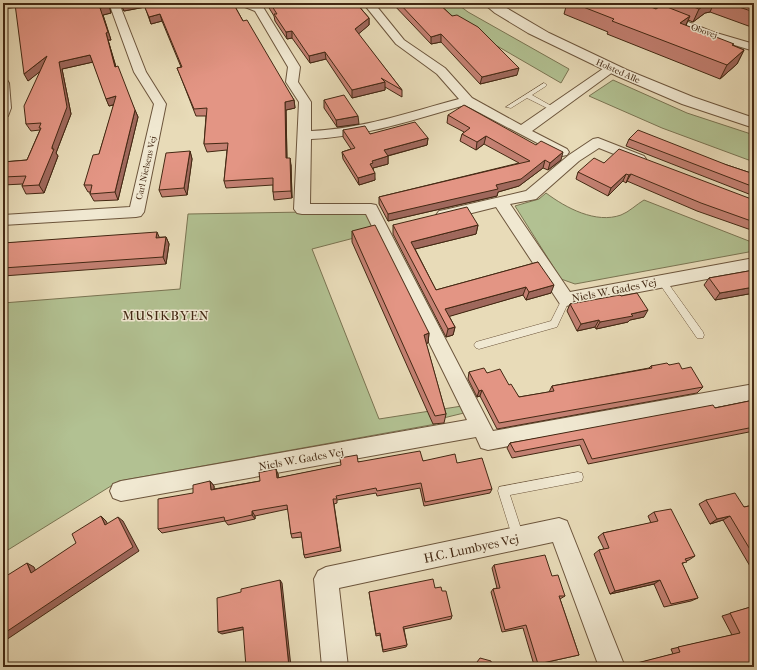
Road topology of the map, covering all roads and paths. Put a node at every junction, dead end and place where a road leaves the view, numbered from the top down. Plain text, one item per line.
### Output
1 (20, 3) edge
2 (114, 3) edge
3 (244, 3) edge
4 (368, 3) edge
5 (489, 3) edge
6 (632, 3) edge
7 (3, 6) edge
8 (754, 48) edge
9 (611, 69) junction
10 (3, 83) edge
11 (544, 84) dead end
12 (528, 96) junction
13 (467, 101) junction
14 (509, 107) dead end
15 (553, 109) junction
16 (3, 113) edge
17 (754, 123) edge
18 (522, 131) junction
19 (304, 135) junction
20 (574, 158) junction
21 (649, 163) edge
22 (500, 201) junction
23 (433, 217) edge
24 (3, 220) edge
25 (754, 264) edge
26 (662, 281) junction
27 (566, 299) junction
28 (700, 335) dead end
29 (479, 345) dead end
30 (754, 392) edge
31 (481, 427) junction
32 (578, 478) dead end
33 (120, 491) dead end
34 (518, 538) junction
35 (335, 667) edge
36 (612, 667) edge

1 - 7 street
2 - 24 street, Carl Nielsens Vej
3 - 19 street
4 - 13 street
5 - 9 street, Holsted Alle
6 - 8 street, Obovej
9 - 15 street
9 - 17 street, Holsted Alle
10 - 16 street
11 - 12 lane
12 - 14 lane
12 - 15 lane
13 - 18 street
13 - 19 street
15 - 18 street
18 - 20 street
19 - 31 street
20 - 21 street
20 - 22 street
22 - 23 street
22 - 27 street, Niels W. Gades Vej
25 - 26 street, Niels W. Gades Vej
26 - 27 street, Niels W. Gades Vej
26 - 28 lane
27 - 29 lane
30 - 31 street
31 - 33 street, Niels W. Gades Vej
32 - 34 lane
34 - 35 street, H.C. Lumbyes Vej
34 - 36 street, H.C. Lumbyes Vej

